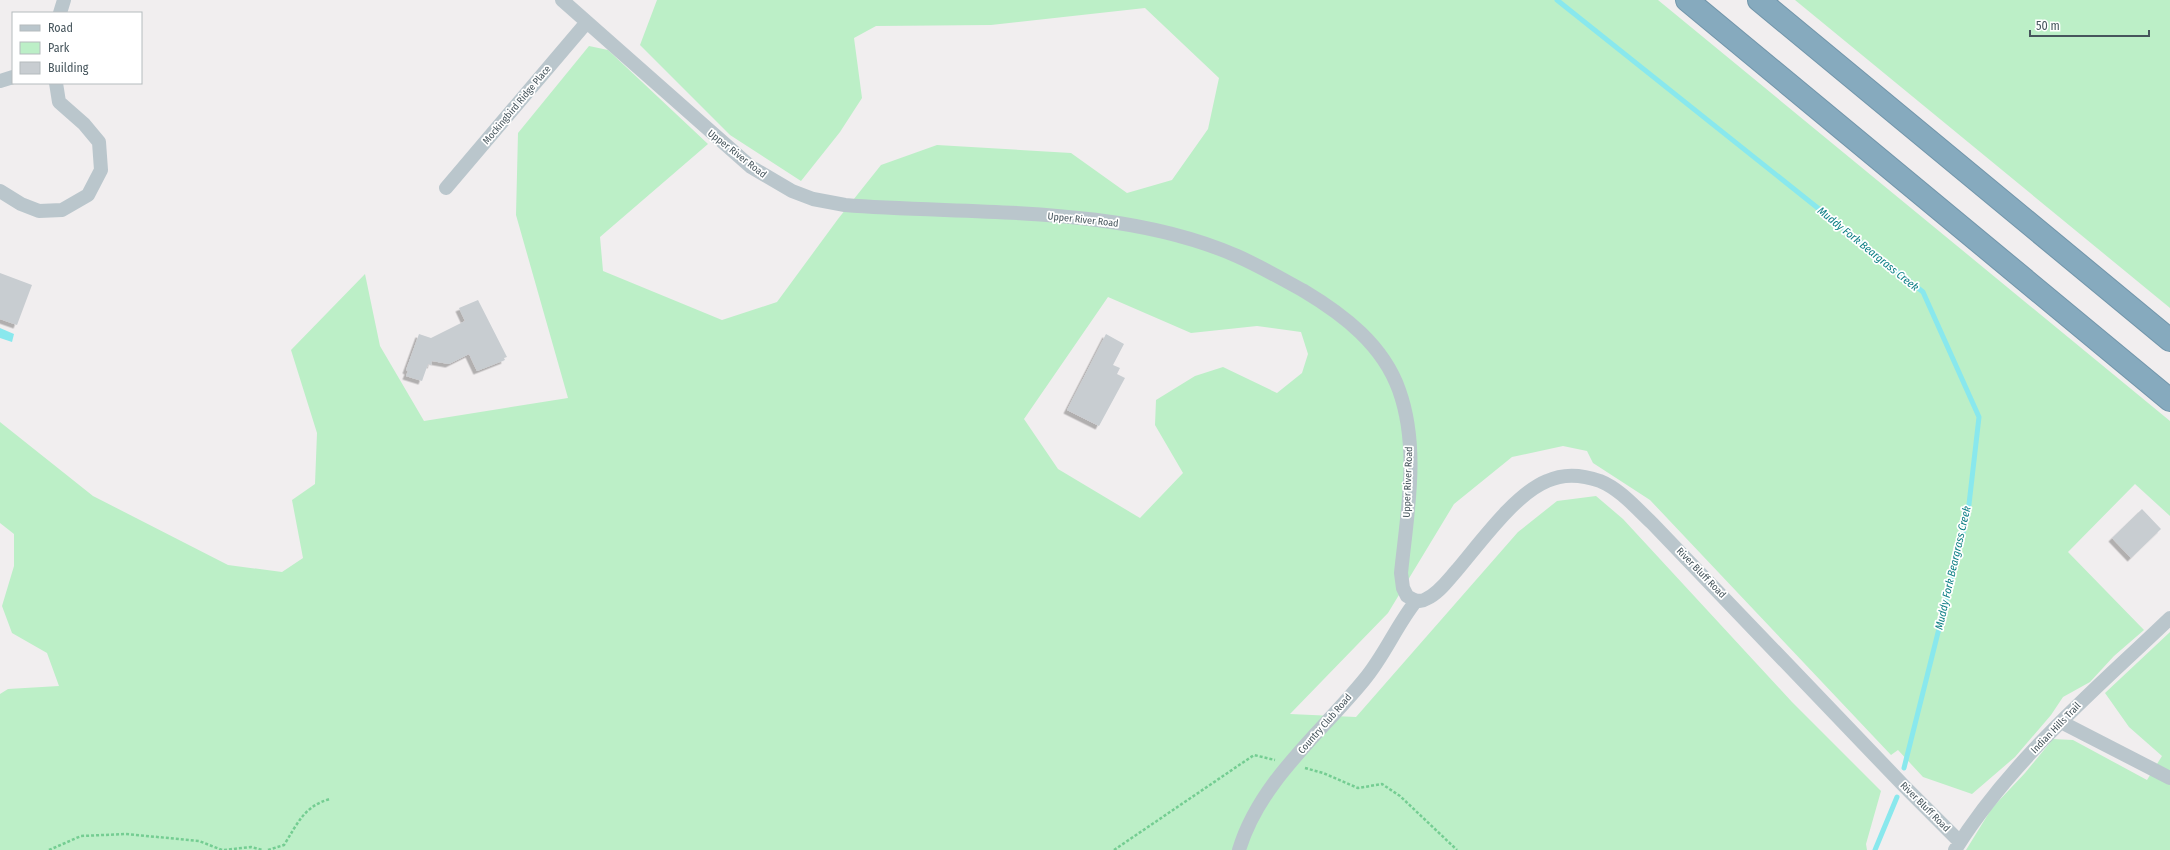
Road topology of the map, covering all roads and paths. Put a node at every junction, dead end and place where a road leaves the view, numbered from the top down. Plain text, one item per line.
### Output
1 (64, 0) edge
2 (562, 0) edge
3 (1687, 0) edge
4 (1759, 0) edge
5 (60, 12) edge
6 (587, 22) junction
7 (12, 77) edge
8 (0, 81) edge
9 (56, 84) edge
10 (446, 188) dead end
11 (0, 191) edge
12 (2170, 340) edge
13 (2170, 400) edge
14 (1416, 601) junction
15 (2170, 618) edge
16 (2061, 722) junction
17 (1277, 761) dead end
18 (1300, 767) dead end
19 (2170, 778) edge
20 (330, 799) dead end
21 (1957, 846) edge
22 (49, 850) edge
23 (223, 850) edge
24 (263, 850) edge
25 (268, 850) edge
26 (1114, 850) edge
27 (1239, 850) edge
28 (1457, 850) edge

1 - 5 street
2 - 6 street, Upper River Road
3 - 13 highway
4 - 12 highway
6 - 10 street, Mockingbird Ridge Place
6 - 14 street, Upper River Road
7 - 8 street
9 - 11 street
14 - 21 street, River Bluff Road
14 - 27 street, Country Club Road
15 - 16 street, Indian Hills Trail
16 - 19 street
16 - 21 street, Indian Hills Trail
17 - 26 path
18 - 28 path
20 - 25 path
22 - 23 path
23 - 24 path

